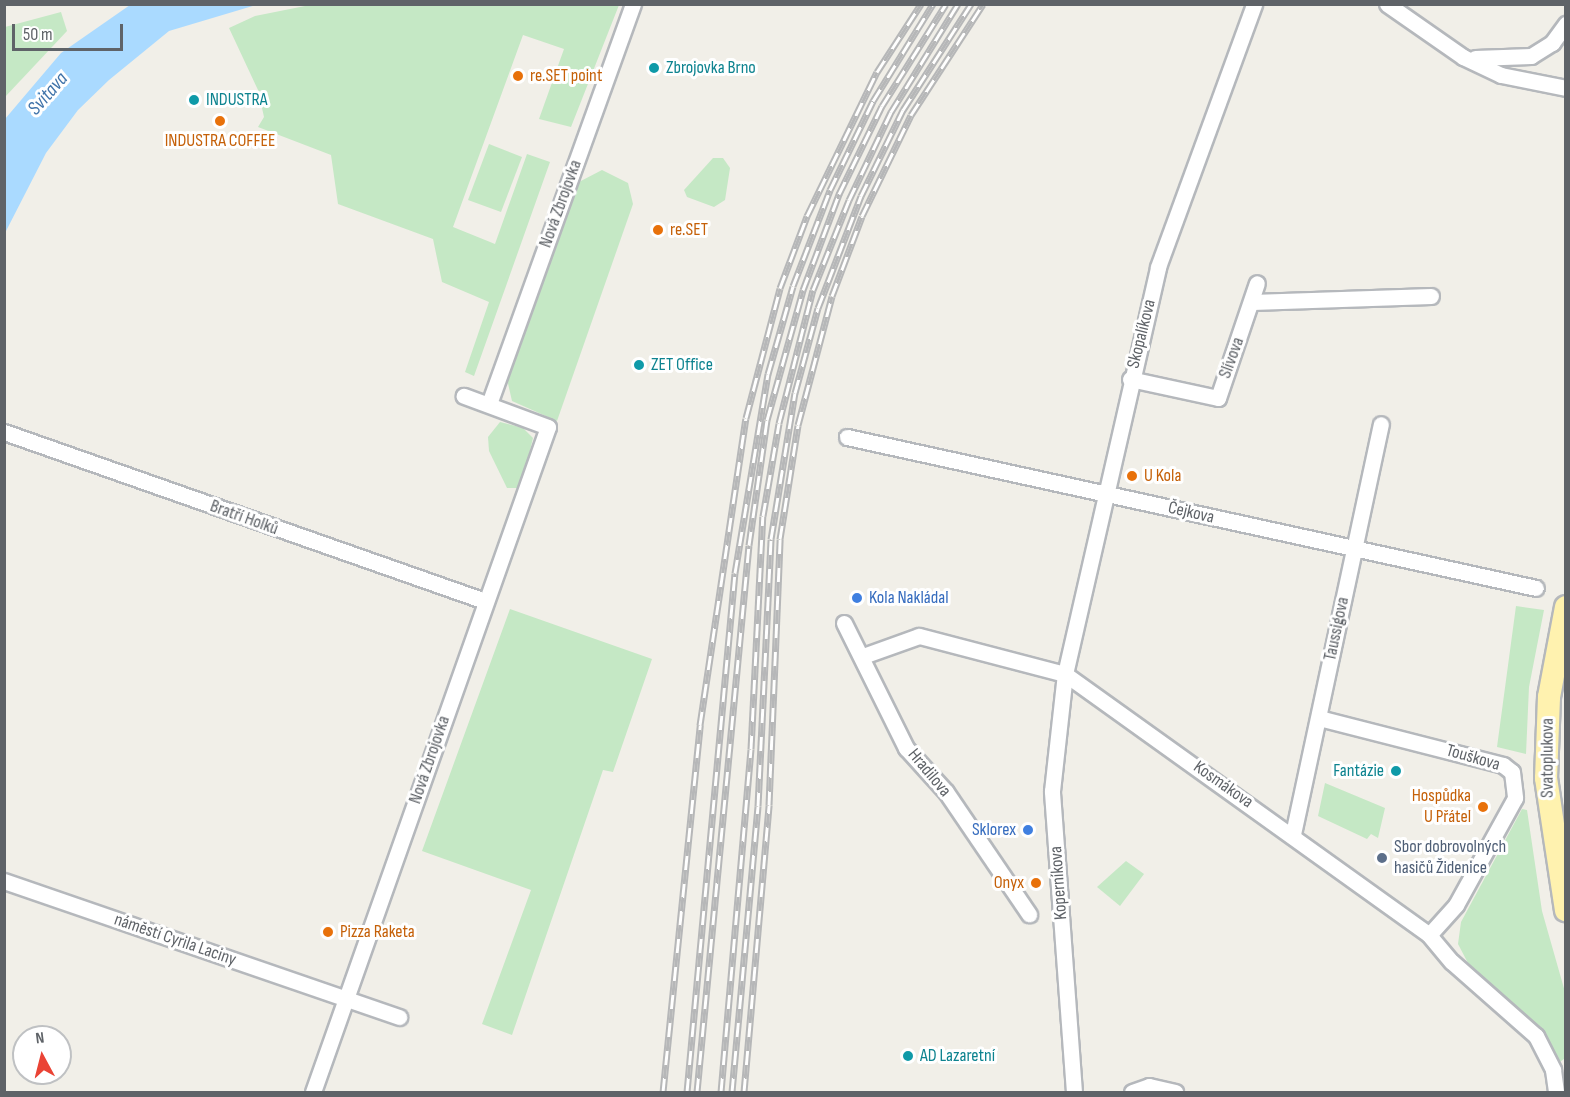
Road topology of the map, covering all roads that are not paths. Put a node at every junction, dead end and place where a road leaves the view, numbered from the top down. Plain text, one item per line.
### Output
1 (633, 4) edge
2 (1254, 4) edge
3 (1387, 4) edge
4 (1566, 24) edge
5 (1463, 57) junction
6 (1566, 88) edge
7 (1257, 283) dead end
8 (1431, 296) dead end
9 (1252, 302) junction
10 (1130, 379) junction
11 (464, 396) dead end
12 (489, 404) junction
13 (1380, 424) dead end
14 (4, 432) edge
15 (847, 437) dead end
16 (1105, 494) junction
17 (1354, 550) junction
18 (1536, 588) dead end
19 (485, 601) junction
20 (1566, 607) edge
21 (844, 623) dead end
22 (863, 656) junction
23 (1065, 674) junction
24 (1319, 718) junction
25 (1293, 834) junction
26 (4, 881) edge
27 (1566, 910) edge
28 (1029, 914) dead end
29 (1429, 935) junction
30 (345, 1000) junction
31 (399, 1017) dead end
32 (313, 1092) edge
33 (1074, 1092) edge
34 (1132, 1092) edge
35 (1175, 1092) edge
36 (1556, 1092) edge

1 - 12 street, Nová Zbrojovka
2 - 10 street, Skopalíkova
3 - 5 street
4 - 5 street
5 - 6 street
7 - 9 street, Slívova
8 - 9 street
9 - 10 street, Slívova
10 - 16 street, Skopalíkova
11 - 12 street
12 - 19 street, Nová Zbrojovka
13 - 17 street, Taussigova
14 - 19 street, Bratří Holků
15 - 16 street, Čejkova
16 - 17 street, Čejkova
16 - 23 street, Skopalíkova
17 - 18 street, Čejkova
17 - 24 street, Taussigova
19 - 30 street, Nová Zbrojovka
20 - 27 main road, Svatoplukova
21 - 22 street, Hradilova
22 - 23 street, Kosmákova
22 - 28 street, Hradilova
23 - 25 street, Kosmákova
23 - 33 street, Koperníkova
24 - 25 street, Taussigova
24 - 29 street, Touškova
25 - 29 street, Kosmákova
26 - 30 street, náměstí Cyrila Laciny
29 - 36 street, Kosmákova
30 - 31 street, náměstí Cyrila Laciny
30 - 32 street, Nová Zbrojovka
34 - 35 street

